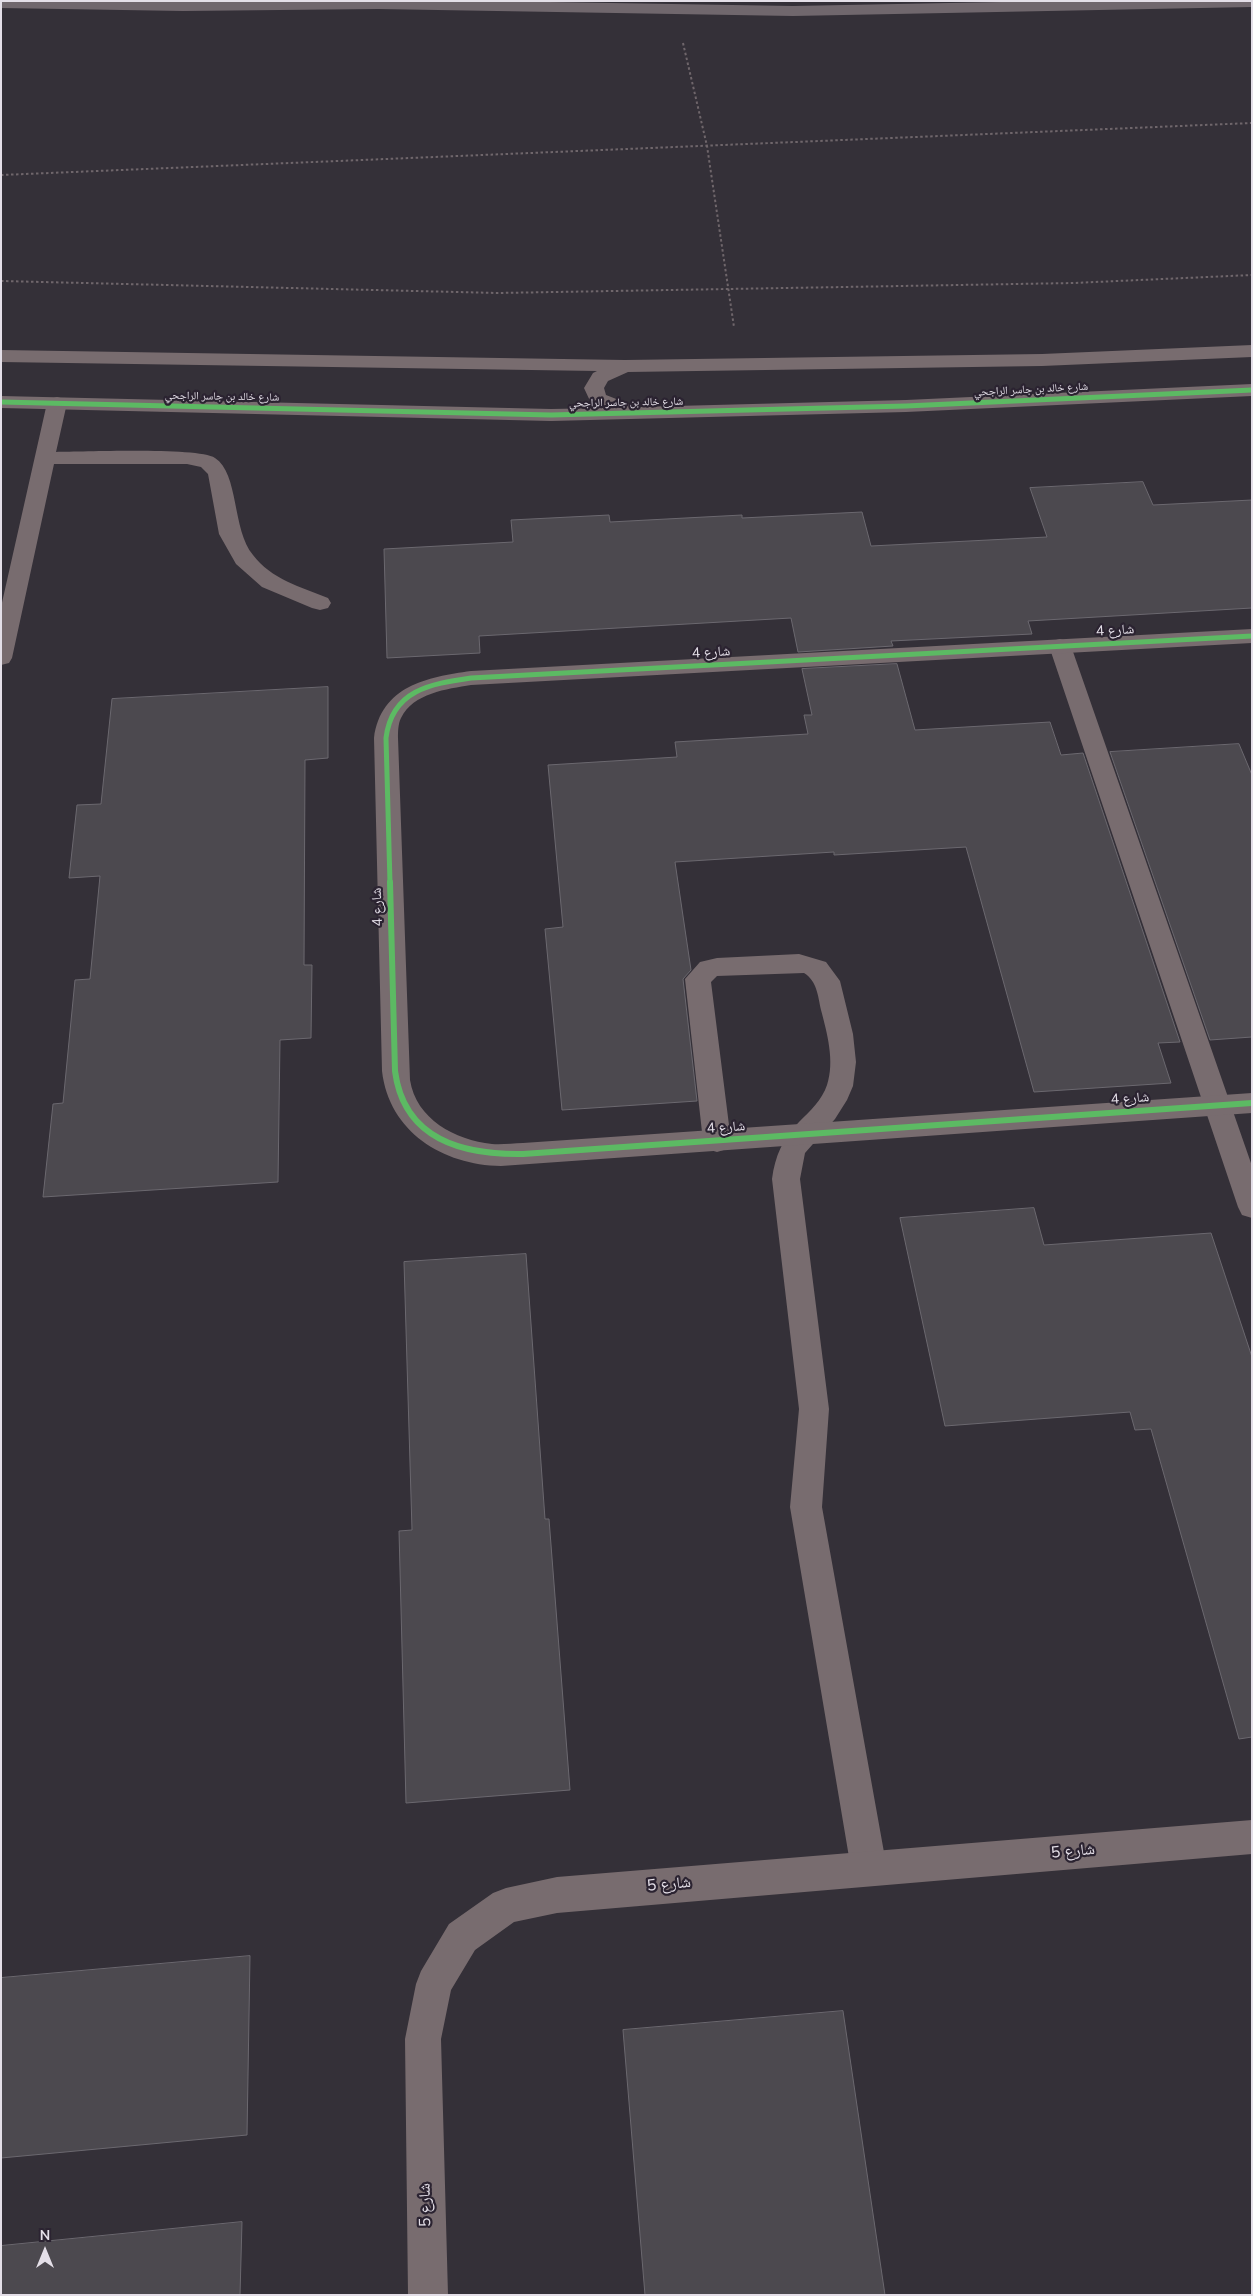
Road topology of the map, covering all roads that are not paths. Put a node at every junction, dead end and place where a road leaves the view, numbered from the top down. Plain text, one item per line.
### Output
1 (1252, 2) edge
2 (1, 3) edge
3 (1252, 351) edge
4 (1, 356) edge
5 (625, 366) junction
6 (1252, 390) edge
7 (1, 402) edge
8 (57, 403) junction
9 (637, 413) junction
10 (44, 458) junction
11 (320, 603) dead end
12 (1252, 636) edge
13 (1060, 646) junction
14 (1, 658) edge
15 (1252, 1103) edge
16 (1217, 1105) junction
17 (802, 1135) junction
18 (717, 1141) junction
19 (1252, 1206) edge
20 (1252, 1836) edge
21 (868, 1869) junction
22 (428, 2295) edge

1 - 2 highway
3 - 5 street
4 - 5 street
5 - 9 street
6 - 9 street, شارع خالد بن جاسر الراجحي
7 - 8 street, شارع خالد بن جاسر الراجحي
8 - 9 street, شارع خالد بن جاسر الراجحي
8 - 10 street
10 - 11 street
10 - 14 street
12 - 13 street, شارع 4
13 - 16 street
13 - 18 street, شارع 4
15 - 16 street, شارع 4
16 - 17 street, شارع 4
16 - 19 street
17 - 18 street, شارع 4
17 - 18 street
17 - 21 street
20 - 21 street, شارع 5
21 - 22 street, شارع 5

